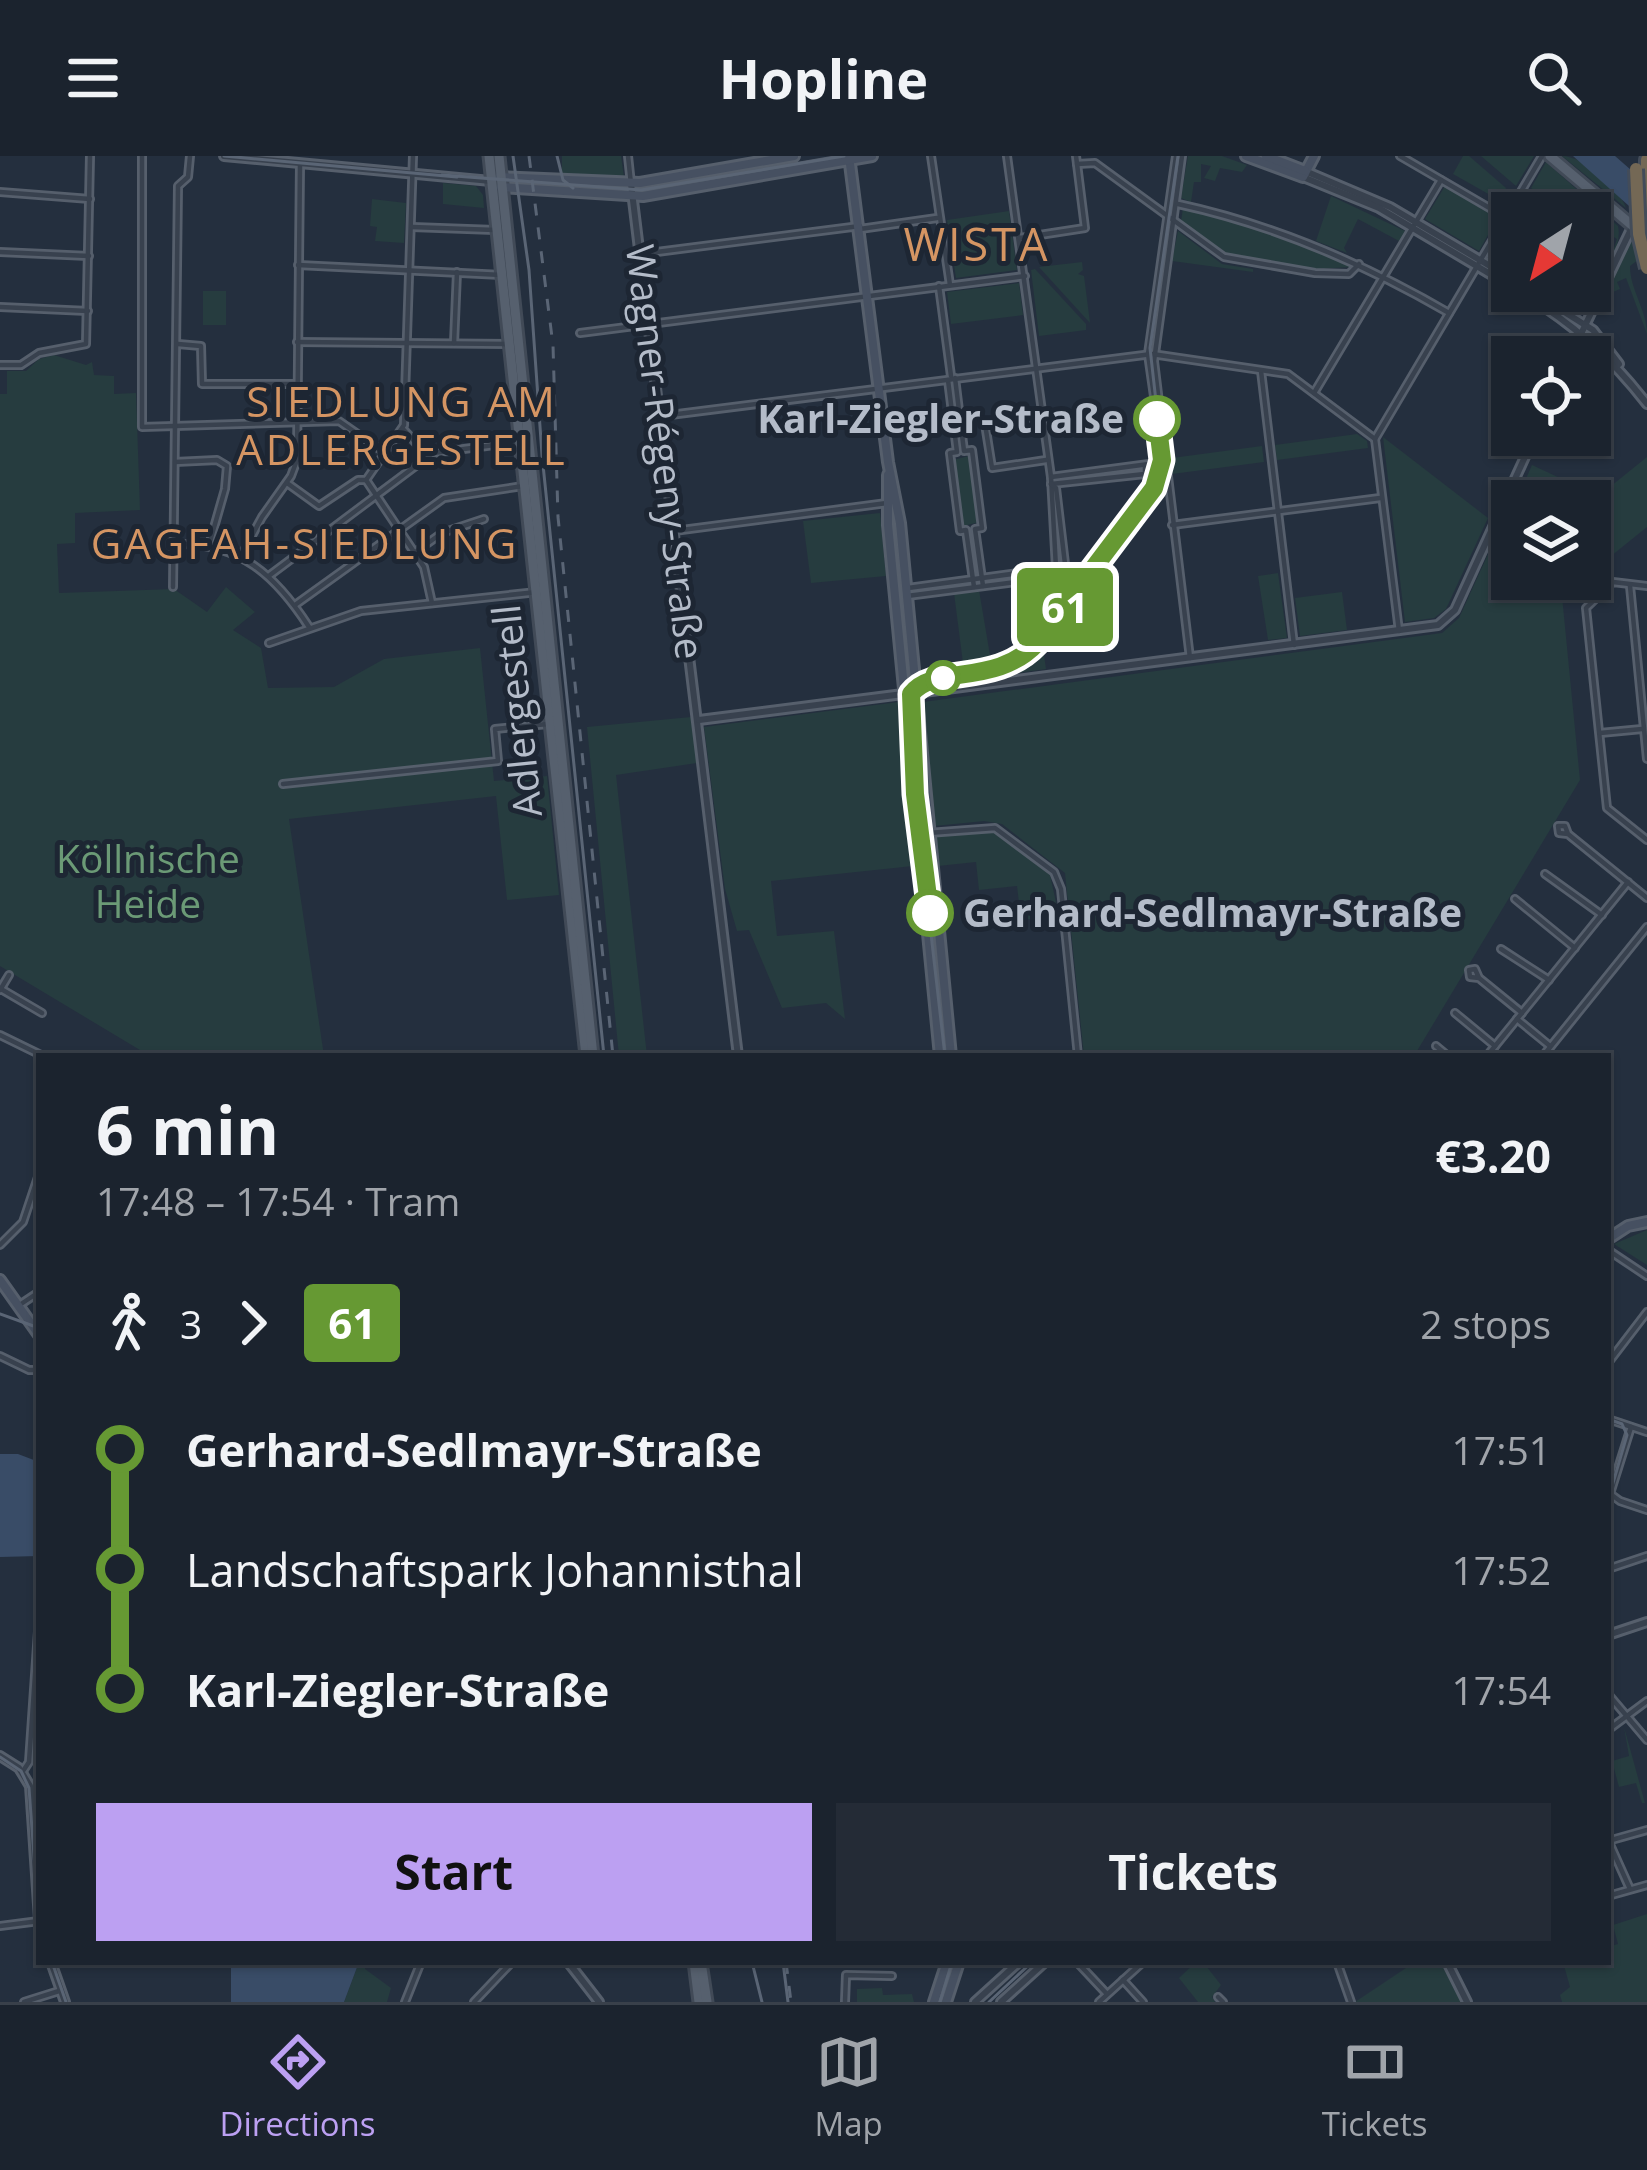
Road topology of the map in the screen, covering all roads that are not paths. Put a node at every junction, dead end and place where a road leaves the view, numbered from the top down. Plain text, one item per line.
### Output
1 (90, 156) edge
2 (142, 156) edge
3 (190, 156) edge
4 (224, 156) edge
5 (361, 156) edge
6 (413, 156) edge
7 (489, 156) edge
8 (499, 156) edge
9 (629, 156) edge
10 (794, 156) edge
11 (872, 156) edge
12 (931, 156) edge
13 (1007, 156) edge
14 (1179, 156) edge
15 (1246, 156) edge
16 (1266, 156) edge
17 (1310, 156) edge
18 (1400, 156) edge
19 (1546, 156) edge
20 (779, 157) edge
21 (255, 158) edge
22 (850, 158) edge
23 (1077, 160) edge
24 (304, 161) edge
25 (1641, 166) edge
26 (361, 169) junction
27 (782, 172) junction
28 (414, 173) junction
29 (1301, 173) junction
30 (1441, 180) junction
31 (497, 181) junction
32 (632, 184) junction
33 (0, 192) edge
34 (1522, 192) edge
35 (633, 197) junction
36 (90, 199) junction
37 (1176, 203) junction
38 (1491, 209) edge
39 (940, 218) junction
40 (1170, 218) junction
41 (1414, 225) junction
42 (1636, 225) edge
43 (412, 226) junction
44 (860, 227) junction
45 (495, 230) junction
46 (1019, 238) junction
47 (1491, 241) edge
48 (1647, 241) edge
49 (0, 252) edge
50 (641, 254) junction
51 (89, 256) junction
52 (1478, 263) junction
53 (1359, 264) junction
54 (298, 265) junction
55 (1647, 269) edge
56 (410, 271) junction
57 (1491, 271) edge
58 (457, 272) junction
59 (502, 275) junction
60 (1024, 276) junction
61 (1384, 276) junction
62 (950, 285) junction
63 (939, 286) junction
64 (868, 295) junction
65 (0, 307) edge
66 (88, 311) junction
67 (1557, 312) edge
68 (1562, 312) edge
69 (1449, 313) junction
70 (650, 325) junction
71 (1584, 328) junction
72 (580, 334) dead end
73 (1580, 336) edge
74 (297, 343) junction
75 (406, 343) junction
76 (454, 343) junction
77 (176, 344) junction
78 (512, 344) junction
79 (1150, 354) junction
80 (0, 365) edge
81 (1036, 367) junction
82 (1261, 370) junction
83 (951, 378) junction
84 (297, 384) junction
85 (880, 388) junction
86 (1314, 393) junction
87 (1647, 404) edge
88 (662, 416) junction
89 (1042, 417) junction
90 (297, 423) junction
91 (175, 427) junction
92 (403, 429) junction
93 (1375, 439) junction
94 (518, 442) junction
95 (961, 452) junction
96 (385, 453) junction
97 (1525, 456) edge
98 (428, 457) junction
99 (1048, 460) junction
100 (175, 462) junction
101 (1144, 464) junction
102 (1164, 464) junction
103 (1108, 469) junction
104 (368, 477) junction
105 (1110, 478) junction
106 (1051, 481) junction
107 (286, 483) junction
108 (523, 486) junction
109 (374, 497) junction
110 (1381, 498) junction
111 (892, 503) junction
112 (1277, 512) junction
113 (484, 520) dead end
114 (1172, 525) junction
115 (398, 530) junction
116 (970, 530) junction
117 (674, 531) junction
118 (174, 544) junction
119 (209, 545) junction
120 (414, 553) junction
121 (241, 556) junction
122 (270, 575) junction
123 (978, 583) junction
124 (1630, 584) junction
125 (173, 586) dead end
126 (1647, 586) edge
127 (539, 592) junction
128 (906, 592) junction
129 (432, 604) junction
130 (295, 605) junction
131 (309, 627) junction
132 (1399, 631) junction
133 (269, 643) dead end
134 (1294, 645) junction
135 (1190, 658) junction
136 (904, 694) junction
137 (916, 694) junction
138 (699, 720) junction
139 (549, 724) junction
140 (1645, 725) edge
141 (1600, 733) junction
142 (1647, 759) edge
143 (283, 784) dead end
144 (928, 833) junction
145 (1568, 834) dead end
146 (1647, 840) edge
147 (1545, 874) dead end
148 (1628, 882) junction
149 (1647, 898) edge
150 (1515, 899) dead end
151 (1602, 915) junction
152 (1647, 927) edge
153 (1575, 948) junction
154 (1501, 949) dead end
155 (580, 972) junction
156 (9, 975) dead end
157 (1479, 979) dead end
158 (1549, 980) junction
159 (0, 989) edge
160 (42, 1013) dead end
161 (1455, 1013) dead end
162 (1520, 1016) junction
163 (0, 1035) edge
164 (1436, 1046) dead end
165 (1495, 1046) junction
166 (1550, 1047) junction
167 (37, 1053) edge
168 (590, 1053) edge
169 (739, 1053) edge
170 (940, 1053) edge
171 (951, 1053) edge
172 (1078, 1053) edge
173 (1444, 1053) edge
174 (1489, 1053) edge
175 (1545, 1053) edge
176 (36, 1182) edge
177 (1647, 1222) edge
178 (1611, 1237) edge
179 (0, 1245) edge
180 (1611, 1252) edge
181 (1647, 1276) edge
182 (0, 1280) edge
183 (36, 1294) edge
184 (18, 1306) junction
185 (1647, 1312) edge
186 (36, 1331) edge
187 (0, 1356) edge
188 (1611, 1359) edge
189 (36, 1370) edge
190 (1611, 1420) edge
191 (1631, 1426) junction
192 (1647, 1432) edge
193 (1611, 1489) edge
194 (1611, 1496) edge
195 (1647, 1510) edge
196 (1647, 1556) edge
197 (1611, 1568) edge
198 (1647, 1622) edge
199 (1611, 1634) edge
200 (36, 1675) edge
201 (1611, 1698) edge
202 (1647, 1701) edge
203 (1626, 1718) junction
204 (1611, 1728) edge
205 (1647, 1728) edge
206 (1638, 1731) junction
207 (1647, 1740) edge
208 (0, 1756) edge
209 (36, 1759) edge
210 (29, 1760) junction
211 (22, 1772) junction
212 (1647, 1830) edge
213 (1611, 1839) edge
214 (1611, 1847) edge
215 (36, 1874) edge
216 (1647, 1885) edge
217 (1630, 1889) junction
218 (1611, 1895) edge
219 (36, 1920) edge
220 (0, 1926) edge
221 (52, 1965) edge
222 (420, 1965) edge
223 (509, 1965) edge
224 (570, 1965) edge
225 (698, 1965) edge
226 (867, 1965) edge
227 (947, 1965) edge
228 (1016, 1965) edge
229 (1042, 1965) edge
230 (1080, 1965) edge
231 (1140, 1965) edge
232 (1338, 1965) edge
233 (1448, 1965) edge
234 (958, 1966) edge
235 (867, 1975) junction
236 (892, 1976) dead end
237 (1123, 1980) junction
238 (61, 1990) junction
239 (1107, 1995) junction
240 (24, 2002) edge
241 (65, 2002) edge
242 (405, 2002) edge
243 (474, 2002) edge
244 (599, 2002) edge
245 (703, 2002) edge
246 (845, 2002) edge
247 (934, 2002) edge
248 (946, 2002) edge
249 (975, 2002) edge
250 (1001, 2002) edge
251 (1100, 2002) edge
252 (1143, 2002) edge
253 (1351, 2002) edge
254 (1467, 2002) edge

1 - 36 street
2 - 91 street
3 - 77 street
4 - 21 street
5 - 26 street
6 - 28 street
7 - 31 main road, Adlergestell
8 - 31 main road, Adlergestell
9 - 32 street
10 - 20 main road
11 - 22 main road
12 - 39 street
13 - 46 street
14 - 37 street
14 - 40 street
15 - 29 main road
16 - 29 main road
17 - 29 main road
18 - 30 street
19 - 34 street
19 - 42 main road
20 - 27 street
20 - 32 main road
21 - 24 street
22 - 27 main road
22 - 44 main road
23 - 40 street
23 - 46 street
24 - 26 street
24 - 54 street
25 - 42 highway, bridge
25 - 55 highway, bridge
26 - 28 street
27 - 35 main road
28 - 31 street
28 - 43 street
29 - 41 street
30 - 38 street
30 - 41 street
31 - 32 main road
31 - 35 main road
31 - 45 main road, Adlergestell
31 - 78 main road, Adlergestell
32 - 35 street, Wagner-Régeny-Straße
33 - 36 street
35 - 50 street, Wagner-Régeny-Straße
36 - 51 street
37 - 40 street
37 - 53 street
39 - 44 street
39 - 62 street
40 - 53 street
40 - 79 street
41 - 52 street
41 - 61 street
42 - 48 main road
42 - 71 street
43 - 45 street
43 - 56 street
44 - 50 street
44 - 64 main road
45 - 59 main road, Adlergestell
46 - 60 street
47 - 52 street
49 - 51 street
50 - 70 street, Wagner-Régeny-Straße
51 - 66 street
52 - 57 street
52 - 69 street
53 - 61 street
54 - 56 street
54 - 74 street
56 - 58 street
56 - 75 street
58 - 59 street
58 - 76 street
59 - 78 main road, Adlergestell
60 - 62 street
60 - 81 street
61 - 69 street
61 - 86 street
62 - 63 street
63 - 64 street
63 - 83 street
64 - 70 street
64 - 85 main road
65 - 66 street
66 - 80 street
67 - 71 street
68 - 71 street
69 - 93 street
70 - 72 street
70 - 88 street, Wagner-Régeny-Straße
71 - 73 street
71 - 87 street
74 - 75 street
74 - 84 street
75 - 76 street
75 - 92 street
76 - 78 street
77 - 84 street
77 - 91 street
78 - 94 main road, Adlergestell
78 - 127 main road, Adlergestell
79 - 81 street
79 - 82 street
79 - 102 street
81 - 83 street
81 - 89 street
82 - 86 street
82 - 112 street
83 - 85 street
83 - 95 street
84 - 90 street
85 - 88 street
85 - 111 main road
86 - 93 street
88 - 117 street, Wagner-Régeny-Straße
89 - 99 street
89 - 99 street
90 - 91 street
90 - 96 street
90 - 107 street
91 - 100 street
92 - 96 street
92 - 98 street
93 - 110 street
94 - 98 street
94 - 108 main road, Adlergestell
95 - 116 street
95 - 116 street
96 - 104 street
97 - 132 street
98 - 109 street
99 - 106 street
100 - 118 street
100 - 119 street
101 - 102 street
101 - 103 street
101 - 105 street
102 - 114 street
103 - 105 street
103 - 106 street
104 - 107 street
104 - 109 street
105 - 106 street
106 - 123 street
107 - 121 street
108 - 115 street
108 - 127 main road, Adlergestell
109 - 115 street
109 - 122 street
110 - 112 street
110 - 132 street
111 - 117 street
111 - 128 main road
111 - 136 main road
112 - 114 street
112 - 134 street
113 - 120 street
114 - 135 street
115 - 120 street
115 - 130 street
116 - 123 street
117 - 138 street, Wagner-Régeny-Straße
118 - 119 street
118 - 125 street
119 - 121 street
120 - 129 street
121 - 122 street
122 - 130 street
123 - 128 street
124 - 126 street
124 - 140 street
124 - 141 street
127 - 129 street
127 - 139 main road, Adlergestell
127 - 155 main road, Adlergestell
128 - 137 main road
129 - 131 street
130 - 131 street
131 - 133 street
132 - 134 street
134 - 135 street
135 - 137 street
136 - 137 main road
136 - 138 street
136 - 170 main road
137 - 144 main road
138 - 169 street, Wagner-Régeny-Straße
139 - 143 street
139 - 155 main road, Adlergestell
140 - 141 street
140 - 142 street
141 - 146 street
144 - 171 main road
144 - 172 street
145 - 148 street
147 - 151 street
148 - 149 street
148 - 151 street
150 - 153 street
151 - 153 street
152 - 166 street
153 - 158 street
154 - 158 street
155 - 168 main road, Adlergestell
156 - 159 street
157 - 162 street
158 - 162 street
159 - 160 street
161 - 165 street
162 - 165 street
162 - 166 street
163 - 167 street
164 - 173 street
165 - 174 street
166 - 175 street
176 - 179 street
177 - 178 main road
180 - 181 street
182 - 184 main road
183 - 184 street
184 - 186 main road
185 - 188 street
187 - 189 street
190 - 191 street
191 - 192 street
191 - 193 street
194 - 195 street
196 - 197 street
198 - 199 street
200 - 210 street
201 - 203 street
202 - 203 street
203 - 204 street
203 - 206 street
205 - 206 street
206 - 207 street
208 - 211 street
209 - 210 street
210 - 211 street
211 - 215 street
212 - 213 street
214 - 217 street
216 - 217 street
217 - 218 street
219 - 220 street
221 - 238 street
222 - 242 street
223 - 243 street
224 - 244 street
225 - 245 main road
226 - 235 street
227 - 247 main road
228 - 249 street
229 - 250 street
230 - 239 street
231 - 237 street
232 - 253 street
233 - 254 street
234 - 248 main road
235 - 236 street
235 - 246 street
237 - 239 street
237 - 252 street
238 - 240 street
238 - 241 street
239 - 251 street

